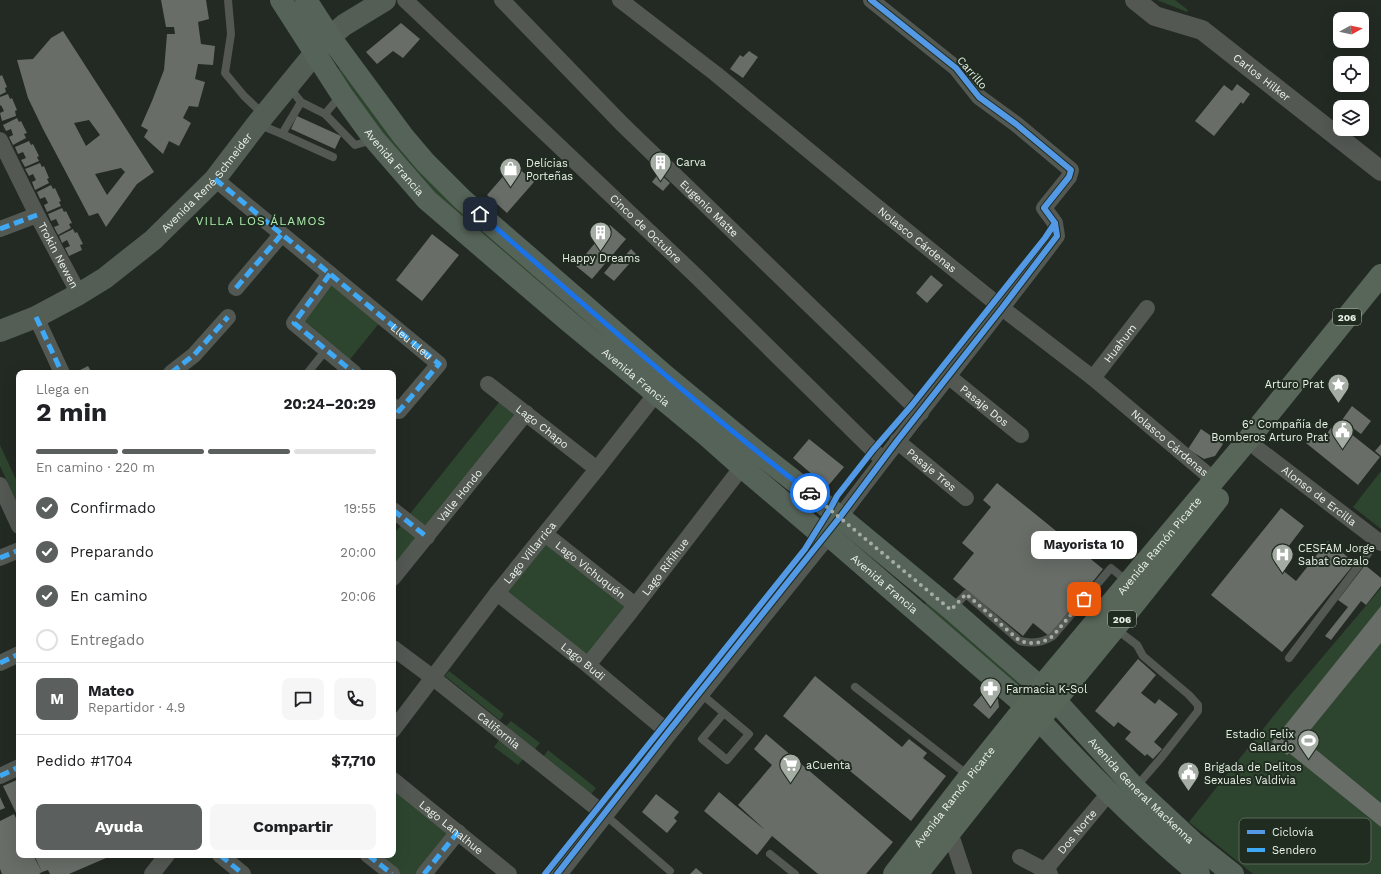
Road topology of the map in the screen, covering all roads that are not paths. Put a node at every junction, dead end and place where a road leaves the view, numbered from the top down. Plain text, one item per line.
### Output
1 (228, 0) edge
2 (281, 0) edge
3 (306, 0) edge
4 (385, 0) edge
5 (405, 0) edge
6 (502, 0) edge
7 (620, 0) edge
8 (871, 0) edge
9 (1136, 0) edge
10 (330, 37) junction
11 (315, 53) junction
12 (295, 94) junction
13 (342, 95) junction
14 (325, 114) junction
15 (261, 120) junction
16 (282, 134) junction
17 (374, 139) junction
18 (0, 140) edge
19 (333, 157) dead end
20 (1381, 171) edge
21 (215, 179) junction
22 (37, 215) junction
23 (0, 229) edge
24 (281, 235) junction
25 (330, 274) junction
26 (1381, 275) edge
27 (236, 288) dead end
28 (79, 294) junction
29 (1381, 297) edge
30 (1002, 308) junction
31 (1147, 308) dead end
32 (36, 317) junction
33 (228, 317) dead end
34 (0, 331) edge
35 (326, 350) junction
36 (61, 370) edge
37 (175, 370) edge
38 (310, 370) edge
39 (350, 370) edge
40 (948, 376) junction
41 (1093, 378) junction
42 (488, 384) dead end
43 (662, 386) junction
44 (396, 408) edge
45 (921, 412) junction
46 (526, 413) junction
47 (706, 435) junction
48 (1021, 435) dead end
49 (897, 441) junction
50 (1258, 449) junction
51 (761, 455) junction
52 (883, 460) junction
53 (742, 467) junction
54 (598, 469) junction
55 (1214, 480) junction
56 (0, 485) edge
57 (966, 498) dead end
58 (396, 512) edge
59 (840, 517) junction
60 (16, 520) edge
61 (545, 534) junction
62 (827, 534) junction
63 (427, 537) junction
64 (1379, 542) edge
65 (16, 551) edge
66 (0, 558) edge
67 (396, 574) edge
68 (1129, 582) junction
69 (497, 593) junction
70 (930, 593) junction
71 (906, 602) junction
72 (635, 605) junction
73 (951, 610) junction
74 (1115, 628) junction
75 (396, 650) edge
76 (16, 655) edge
77 (1289, 658) dead end
78 (0, 663) edge
79 (588, 665) junction
80 (432, 677) junction
81 (855, 687) dead end
82 (700, 693) junction
83 (1048, 694) junction
84 (724, 713) junction
85 (1033, 714) junction
86 (396, 726) edge
87 (668, 732) junction
88 (16, 768) edge
89 (0, 776) edge
90 (969, 777) junction
91 (396, 782) edge
92 (1135, 788) junction
93 (1109, 792) junction
94 (604, 814) junction
95 (458, 832) junction
96 (950, 832) junction
97 (770, 854) dead end
98 (165, 858) edge
99 (224, 858) edge
100 (372, 858) edge
101 (1034, 868) edge
102 (670, 871) dead end
103 (152, 874) edge
104 (244, 874) edge
105 (392, 874) edge
106 (424, 874) edge
107 (510, 874) edge
108 (557, 874) edge
109 (795, 874) edge
110 (894, 874) edge
111 (917, 874) edge
112 (964, 874) edge
113 (1199, 874) edge
114 (1233, 874) edge

1 - 15 lane
2 - 11 main road, Avenida Francia
3 - 10 main road, Avenida Francia
4 - 10 main road, Avenida René Schneider
5 - 52 street, Cinco de Octubre
6 - 45 street, Eugenio Matte
7 - 30 street, Nolasco Cárdenas
8 - 30 street, Carrillo
9 - 20 street, Carlos Hilker
10 - 11 main road, Avenida René Schneider
10 - 43 main road, Avenida Francia
11 - 12 main road, Avenida René Schneider
11 - 13 main road, Avenida Francia
12 - 14 lane
12 - 15 main road, Avenida René Schneider
12 - 16 lane
13 - 14 lane
13 - 17 main road, Avenida Francia
14 - 17 lane
15 - 16 lane
15 - 21 main road, Avenida René Schneider
16 - 19 lane
17 - 43 main road, Avenida Francia
18 - 22 street, Trokin Newen
21 - 24 street, Lleu Lleu
21 - 28 main road, Avenida René Schneider
22 - 23 street, Trokin Newen
22 - 28 street, Trokin Newen
24 - 25 street, Lleu Lleu
24 - 27 street
25 - 35 street
25 - 44 street, Lleu Lleu
26 - 55 highway, Avenida Ramón Picarte / 206
28 - 32 main road, Avenida René Schneider
29 - 50 highway, Avenida Ramón Picarte / 206
30 - 40 street
30 - 41 street, Nolasco Cárdenas
31 - 41 street, Huahum
32 - 34 main road, Avenida René Schneider
32 - 36 street
33 - 37 street
35 - 38 lane
35 - 39 street
40 - 45 street
40 - 48 street, Pasaje Dos
41 - 55 street, Nolasco Cárdenas
42 - 46 street, Lago Chapo
43 - 47 main road, Avenida Francia
43 - 51 main road, Avenida Francia
43 - 54 street, Lago Villarrica
45 - 49 street
46 - 54 street, Lago Chapo
46 - 63 street, Valle Hondo
47 - 51 main road
47 - 53 main road, Avenida Francia
49 - 52 street
49 - 57 street, Pasaje Tres
50 - 64 street, Alonso de Ercilla
50 - 74 highway, Avenida Ramón Picarte / 206
51 - 59 main road, Avenida Francia
52 - 59 street
53 - 62 main road, Avenida Francia
53 - 72 street, Lago Riñihue
54 - 61 street, Lago Villarrica
55 - 68 highway, Avenida Ramón Picarte / 206
56 - 60 street
58 - 63 street
59 - 62 street
59 - 70 main road, Avenida Francia
61 - 69 street, Lago Villarrica
61 - 72 street, Lago Vichuquén
62 - 71 main road, Avenida Francia
62 - 82 street
63 - 67 street, Valle Hondo
64 - 77 lane
65 - 66 street
68 - 73 lane
68 - 83 highway, Avenida Ramón Picarte / 206
69 - 79 street, Lago Budi
69 - 80 street, Lago Villarrica
70 - 71 main road
70 - 73 main road, Avenida Francia
71 - 85 main road, Avenida Francia
72 - 79 street, Lago Riñihue
73 - 83 main road, Avenida Francia
74 - 83 highway, Avenida Ramón Picarte / 206
74 - 92 lane
75 - 80 street, California
76 - 78 street
79 - 87 street, Lago Budi
80 - 86 street, Lago Villarrica
80 - 94 street, California
81 - 90 lane
82 - 84 lane
82 - 87 street
83 - 85 highway, Avenida Ramón Picarte / 206
83 - 92 main road, Avenida General Mackenna
84 - 84 lane
85 - 90 highway, Avenida Ramón Picarte / 206
85 - 93 main road, Avenida General Mackenna
85 - 96 highway, Avenida Ramón Picarte / 206
87 - 94 street
88 - 89 street
90 - 110 highway, Avenida Ramón Picarte / 206
91 - 95 street, Lago Lanalhue
92 - 114 main road, Avenida General Mackenna
93 - 101 street, Dos Norte
93 - 113 main road, Avenida General Mackenna
94 - 102 lane
94 - 108 street
95 - 106 street
95 - 107 street, Lago Lanalhue
96 - 111 highway, Avenida Ramón Picarte / 206
96 - 112 street
97 - 109 lane
98 - 103 street
99 - 104 street
100 - 105 street

